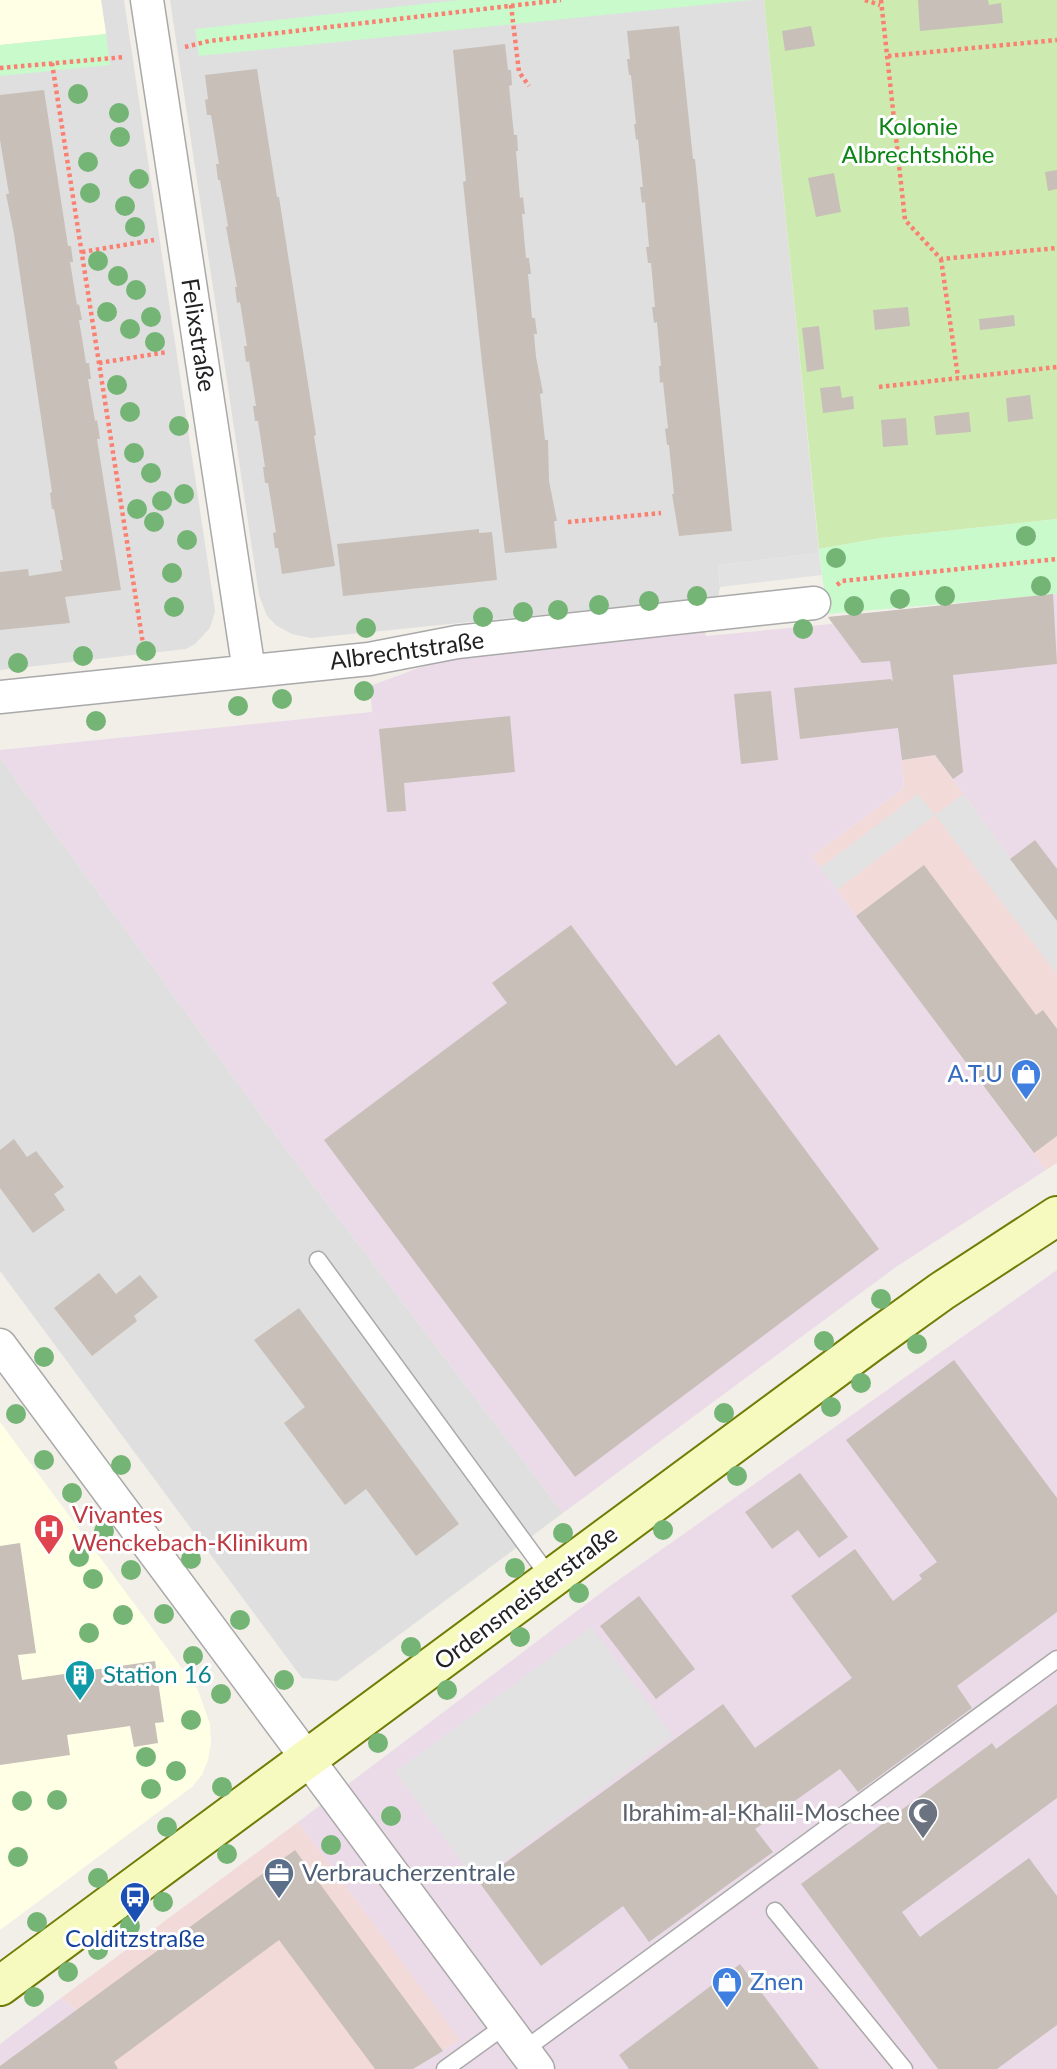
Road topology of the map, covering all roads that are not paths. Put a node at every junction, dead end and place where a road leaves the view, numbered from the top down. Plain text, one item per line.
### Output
1 (147, 0) edge
2 (814, 603) road end
3 (249, 671) junction
4 (0, 697) edge
5 (1057, 1216) edge
6 (318, 1260) dead end
7 (0, 1345) edge
8 (551, 1579) junction
9 (1057, 1659) edge
10 (308, 1760) junction
11 (775, 1911) dead end
12 (0, 1986) edge
13 (523, 2048) edge
14 (445, 2069) edge
15 (904, 2069) edge

1 - 3 street, Felixstraße
2 - 3 street, Albrechtstraße
3 - 4 street, Albrechtstraße
5 - 8 street, Ordensmeisterstraße
6 - 8 lane
7 - 10 street
8 - 10 street, Ordensmeisterstraße
9 - 13 lane
10 - 12 street, Ordensmeisterstraße
10 - 13 street
11 - 15 lane
13 - 14 lane

